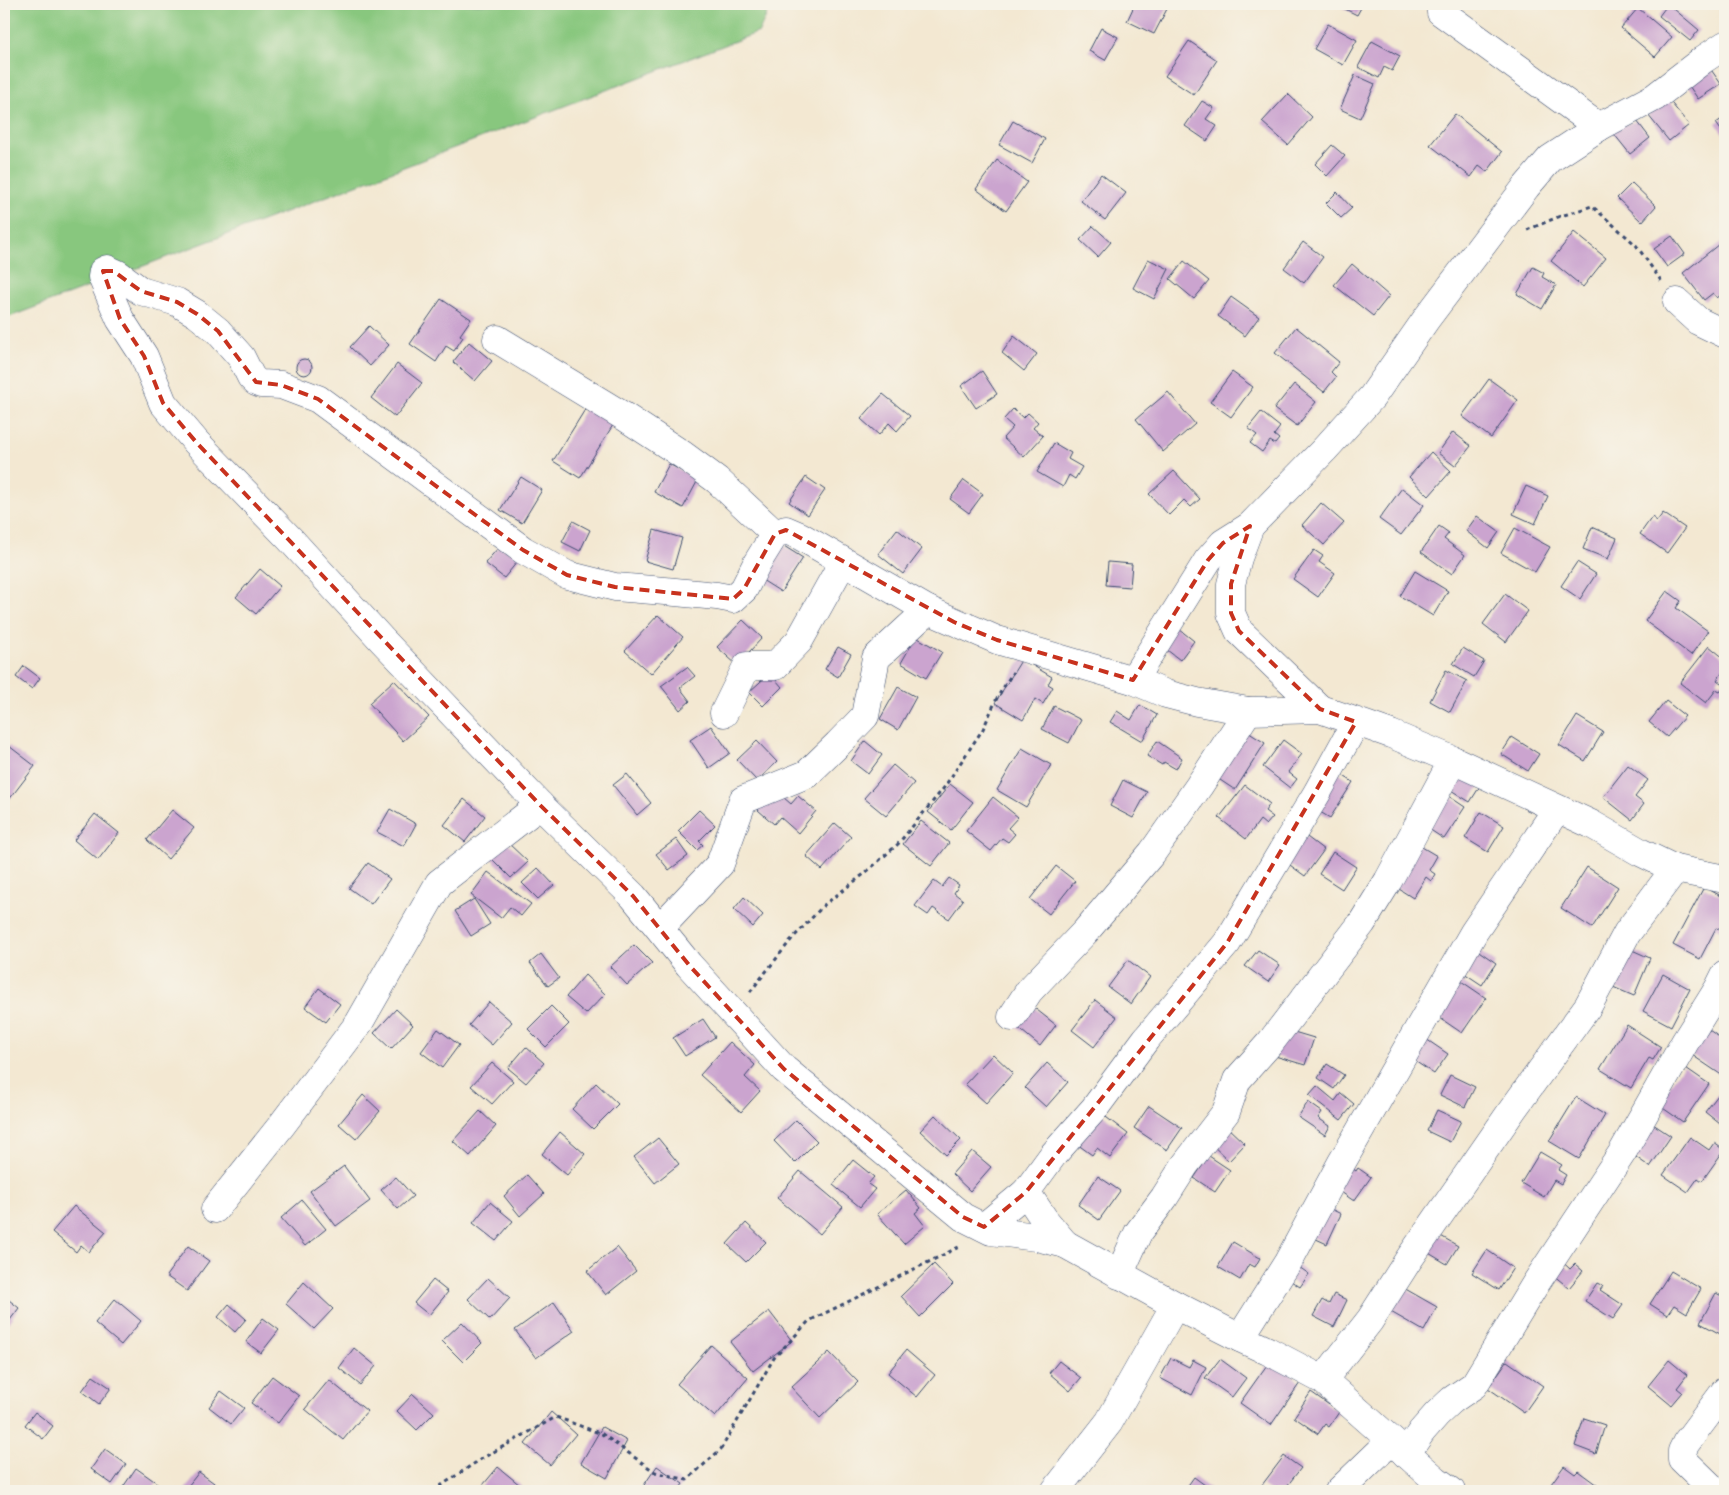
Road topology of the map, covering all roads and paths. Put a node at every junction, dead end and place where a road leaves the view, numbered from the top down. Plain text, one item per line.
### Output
1 (1442, 4) edge
2 (1725, 45) edge
3 (1598, 127) junction
4 (1494, 230) junction
5 (1678, 302) joint
6 (1725, 334) edge
7 (497, 339) dead end
8 (1250, 526) junction
9 (776, 534) junction
10 (843, 562) junction
11 (928, 610) junction
12 (1036, 652) junction
13 (1133, 680) junction
14 (1320, 709) junction
15 (1248, 711) junction
16 (724, 712) dead end
17 (1356, 722) junction
18 (1453, 760) junction
19 (540, 805) junction
20 (1557, 809) junction
21 (1675, 869) junction
22 (1725, 879) edge
23 (660, 928) junction
24 (1725, 975) edge
25 (733, 1014) junction
26 (1012, 1017) dead end
27 (1026, 1192) junction
28 (215, 1210) dead end
29 (987, 1229) junction
30 (1065, 1244) junction
31 (1119, 1275) junction
32 (1175, 1305) junction
33 (1240, 1338) junction
34 (1323, 1380) junction
35 (1725, 1391) edge
36 (1399, 1447) junction
37 (433, 1491) edge
38 (1055, 1491) edge
39 (1338, 1491) edge
40 (1451, 1491) edge
41 (1715, 1491) edge

1 - 3 street
2 - 3 street
3 - 4 street
4 - 5 path
4 - 8 street
5 - 6 street
7 - 9 street
8 - 13 street
8 - 14 street
9 - 10 street
9 - 19 street
10 - 11 street
10 - 16 street
11 - 12 street
11 - 23 street
12 - 13 street
12 - 25 path
13 - 15 street
14 - 15 street
14 - 17 street
15 - 26 street
17 - 18 street
17 - 27 street
18 - 20 street
18 - 31 street
19 - 23 street
19 - 28 street
20 - 21 street
20 - 33 street
21 - 22 street
21 - 34 street
23 - 25 street
24 - 36 street
25 - 29 street
27 - 29 street
27 - 30 street
29 - 30 street
29 - 37 path
30 - 31 street
31 - 32 street
32 - 33 street
32 - 38 street
33 - 34 street
34 - 36 street
35 - 41 street
36 - 39 street
36 - 40 street

